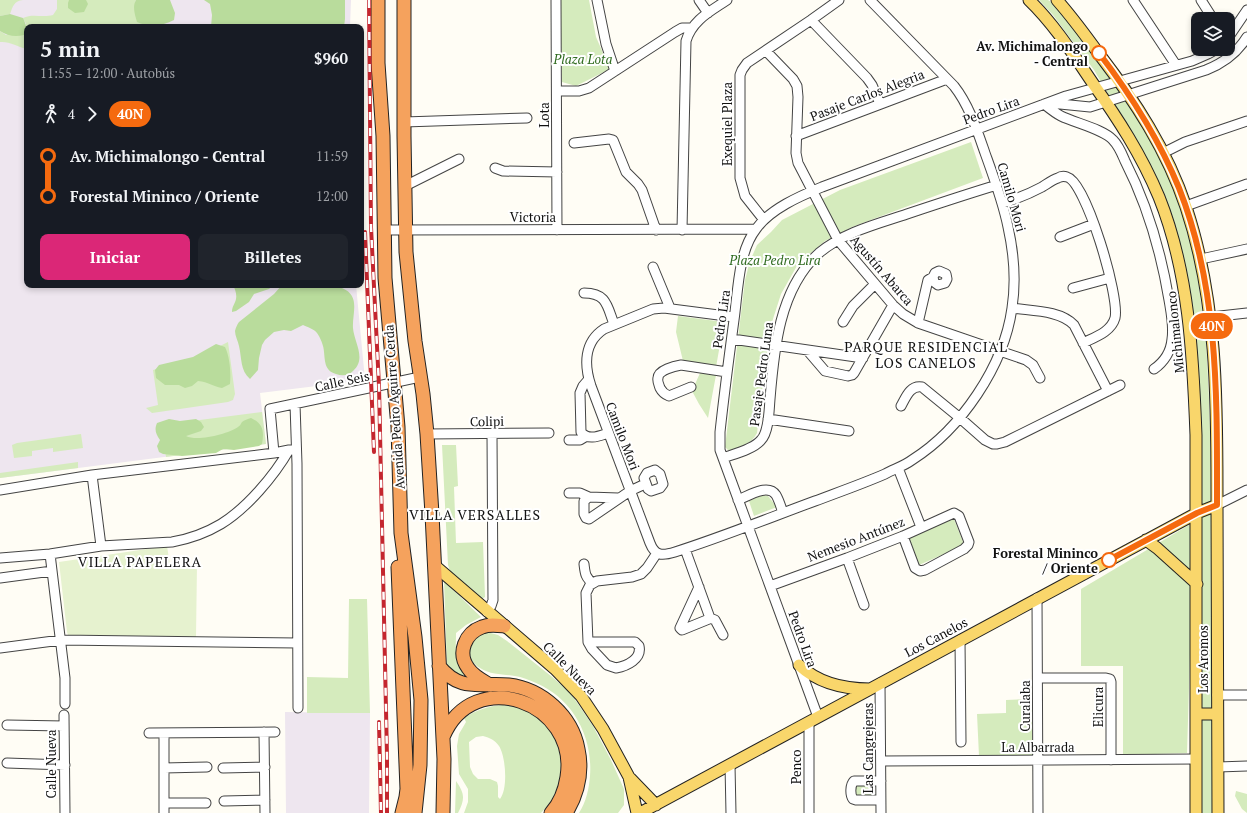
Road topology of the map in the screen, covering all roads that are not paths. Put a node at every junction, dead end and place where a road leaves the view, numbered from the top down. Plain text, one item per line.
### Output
1 (378, 0) edge
2 (404, 0) edge
3 (556, 0) edge
4 (597, 0) edge
5 (699, 0) edge
6 (727, 0) edge
7 (839, 0) edge
8 (870, 0) edge
9 (1029, 0) edge
10 (1057, 0) edge
11 (1133, 0) edge
12 (1201, 0) edge
13 (1247, 10) edge
14 (1209, 12) edge
15 (708, 13) junction
16 (811, 20) junction
17 (691, 28) junction
18 (1235, 28) edge
19 (1247, 37) edge
20 (766, 50) junction
21 (1203, 56) edge
22 (1176, 65) junction
23 (614, 71) junction
24 (947, 79) junction
25 (1120, 81) junction
26 (1096, 88) junction
27 (557, 91) junction
28 (1129, 94) junction
29 (1107, 102) junction
30 (880, 104) junction
31 (1045, 104) junction
32 (527, 118) dead end
33 (1247, 121) edge
34 (404, 122) junction
35 (976, 129) junction
36 (796, 136) junction
37 (574, 143) dead end
38 (1163, 152) junction
39 (459, 159) dead end
40 (495, 168) dead end
41 (557, 172) junction
42 (1247, 184) edge
43 (996, 185) junction
44 (405, 186) junction
45 (813, 191) junction
46 (1003, 203) junction
47 (1186, 206) junction
48 (764, 220) junction
49 (1094, 224) junction
50 (755, 229) junction
51 (384, 230) junction
52 (406, 230) junction
53 (557, 230) junction
54 (656, 230) junction
55 (682, 230) junction
56 (1060, 237) dead end
57 (838, 240) junction
58 (1247, 249) edge
59 (1200, 259) junction
60 (653, 267) dead end
61 (933, 277) dead end
62 (1110, 278) junction
63 (875, 284) junction
64 (1073, 288) dead end
65 (584, 293) dead end
66 (893, 305) junction
67 (670, 308) junction
68 (1012, 308) junction
69 (1247, 313) edge
70 (734, 317) junction
71 (1210, 317) junction
72 (843, 322) dead end
73 (918, 323) junction
74 (614, 324) junction
75 (732, 339) junction
76 (1083, 343) junction
77 (776, 345) junction
78 (807, 350) junction
79 (1000, 350) junction
80 (863, 358) junction
81 (1154, 369) dead end
82 (727, 372) junction
83 (420, 377) junction
84 (1040, 378) dead end
85 (589, 380) junction
86 (394, 383) junction
87 (1120, 385) dead end
88 (691, 387) dead end
89 (1108, 391) junction
90 (295, 404) junction
91 (901, 406) dead end
92 (960, 418) junction
93 (768, 419) junction
94 (848, 431) dead end
95 (548, 433) dead end
96 (608, 433) junction
97 (427, 434) junction
98 (492, 434) junction
99 (586, 436) junction
100 (569, 440) dead end
101 (292, 449) junction
102 (274, 453) junction
103 (723, 458) junction
104 (898, 468) junction
105 (92, 475) junction
106 (645, 484) dead end
107 (0, 490) edge
108 (1247, 490) edge
109 (630, 491) junction
110 (569, 494) dead end
111 (589, 496) junction
112 (618, 498) junction
113 (738, 500) junction
114 (1217, 505) junction
115 (783, 513) junction
116 (1197, 513) junction
117 (748, 526) junction
118 (921, 527) junction
119 (400, 534) junction
120 (903, 536) junction
121 (1146, 540) junction
122 (101, 546) junction
123 (684, 549) junction
124 (657, 553) junction
125 (50, 554) junction
126 (0, 558) edge
127 (847, 558) junction
128 (584, 564) dead end
129 (434, 565) junction
130 (52, 571) junction
131 (0, 578) edge
132 (593, 583) junction
133 (1197, 584) junction
134 (770, 586) junction
135 (699, 587) junction
136 (1038, 598) junction
137 (864, 605) dead end
138 (487, 612) junction
139 (710, 618) junction
140 (504, 626) junction
141 (723, 635) dead end
142 (60, 640) junction
143 (960, 640) junction
144 (588, 642) junction
145 (297, 643) junction
146 (0, 648) edge
147 (799, 665) junction
148 (439, 666) junction
149 (1038, 678) junction
150 (490, 685) junction
151 (875, 686) junction
152 (1217, 695) junction
153 (1247, 695) edge
154 (65, 704) dead end
155 (298, 708) dead end
156 (1196, 714) junction
157 (1217, 714) junction
158 (64, 715) dead end
159 (814, 719) junction
160 (8, 725) dead end
161 (64, 726) junction
162 (264, 732) junction
163 (275, 732) dead end
164 (149, 733) dead end
165 (164, 733) junction
166 (443, 737) junction
167 (961, 742) dead end
168 (1038, 760) junction
169 (1111, 760) junction
170 (1196, 760) junction
171 (881, 761) junction
172 (7, 763) dead end
173 (65, 765) junction
174 (730, 765) junction
175 (1218, 766) junction
176 (1247, 766) edge
177 (207, 767) dead end
178 (264, 767) junction
179 (164, 768) junction
180 (223, 768) dead end
181 (629, 777) junction
182 (881, 781) junction
183 (265, 800) junction
184 (881, 800) junction
185 (224, 801) dead end
186 (164, 803) junction
187 (206, 803) dead end
188 (653, 808) edge
189 (65, 813) edge
190 (164, 813) edge
191 (265, 813) edge
192 (402, 813) edge
193 (415, 813) edge
194 (444, 813) edge
195 (551, 813) edge
196 (566, 813) edge
197 (637, 813) edge
198 (640, 813) edge
199 (731, 813) edge
200 (809, 813) edge
201 (881, 813) edge
202 (1038, 813) edge
203 (1196, 813) edge
204 (1218, 813) edge

1 - 51 highway, Avenida Pedro Aguirre Cerda
2 - 34 highway, Avenida Pedro Aguirre Cerda
3 - 27 street, Lota
4 - 23 street
5 - 15 street
6 - 15 street
7 - 16 street, Exequiel Plaza
8 - 24 street
9 - 26 main road, Michimalonco
10 - 25 main road
11 - 22 street
12 - 14 street
13 - 18 street
15 - 17 street
16 - 20 street, Exequiel Plaza
16 - 30 street
17 - 23 street
17 - 55 street
19 - 28 street
20 - 36 street, Agustín Abarca
20 - 48 street, Exequiel Plaza
21 - 22 street, Pedro Lira
22 - 25 street, Pedro Lira
23 - 27 street
24 - 30 street, Pasaje Carlos Alegria
24 - 35 street
25 - 26 street, Pedro Lira
25 - 28 main road
26 - 29 main road, Michimalonco
26 - 31 street, Pedro Lira
27 - 41 street, Lota
28 - 29 street
28 - 38 main road
29 - 31 street
29 - 116 main road, Michimalonco
30 - 36 street, Pasaje Carlos Alegria
31 - 35 street, Pedro Lira
31 - 81 street
32 - 34 street
33 - 38 street
34 - 44 highway, Avenida Pedro Aguirre Cerda
35 - 43 street, Camilo Mori
35 - 45 street, Pedro Lira
36 - 45 street, Agustín Abarca
37 - 54 street
38 - 47 main road
39 - 44 street
40 - 41 street
41 - 53 street, Lota
42 - 47 street
43 - 46 street, Camilo Mori
43 - 57 street, Pasaje Pedro Luna
44 - 52 highway, Avenida Pedro Aguirre Cerda
45 - 48 street, Pedro Lira
45 - 57 street, Agustín Abarca
46 - 49 street
46 - 68 street, Camilo Mori
47 - 59 main road
48 - 50 street, Pedro Lira
49 - 56 street
49 - 62 street
50 - 55 street, Victoria
50 - 70 street, Pedro Lira
51 - 52 street, Victoria
51 - 86 highway, Avenida Pedro Aguirre Cerda
52 - 53 street, Victoria
52 - 83 highway, Avenida Pedro Aguirre Cerda
53 - 54 street, Victoria
54 - 55 street, Victoria
57 - 63 street, Agustín Abarca
57 - 77 street, Pasaje Pedro Luna
58 - 59 street
59 - 71 main road
60 - 67 street
61 - 73 street
62 - 64 street
62 - 76 street
63 - 66 street, Agustín Abarca
63 - 72 street
65 - 74 street
66 - 73 street, Agustín Abarca
66 - 80 street
67 - 70 street, Camilo Mori
67 - 74 street, Camilo Mori
68 - 76 street
68 - 79 street, Camilo Mori
69 - 71 street
70 - 75 street, Pedro Lira
71 - 114 main road
73 - 79 street, Agustín Abarca
74 - 85 street, Camilo Mori
75 - 77 street
75 - 82 street, Pedro Lira
76 - 89 street
77 - 78 street
77 - 93 street, Pasaje Pedro Luna
78 - 80 street
78 - 80 street
79 - 84 street, Agustín Abarca
79 - 92 street, Camilo Mori
82 - 88 street
82 - 103 street, Pedro Lira
83 - 86 street, Calle Seis
83 - 97 highway, Avenida Pedro Aguirre Cerda
85 - 96 street, Camilo Mori
85 - 99 street
86 - 90 street, Calle Seis
86 - 119 highway, Avenida Pedro Aguirre Cerda
87 - 89 street
89 - 92 street
90 - 101 street
90 - 102 street, Calle Seis
91 - 92 street
92 - 104 street, Camilo Mori
93 - 94 street
93 - 103 street, Pasaje Pedro Luna
95 - 98 street, Colipi
96 - 99 street
96 - 109 street, Camilo Mori
97 - 98 street, Colipi
97 - 129 highway, Avenida Pedro Aguirre Cerda
98 - 138 street
99 - 100 street
101 - 102 street
101 - 122 street
101 - 145 street
102 - 105 street
103 - 113 street, Pedro Lira
104 - 115 street, Camilo Mori
104 - 118 street
105 - 107 street
105 - 122 street
106 - 109 street
108 - 114 street, Los Canelos
109 - 112 street
109 - 124 street, Camilo Mori
110 - 111 street
111 - 112 street
111 - 112 street
113 - 115 street
113 - 117 street, Pedro Lira
114 - 116 main road, Los Canelos
114 - 152 main road, Los Aromos
115 - 117 street, Camilo Mori
116 - 121 main road, Los Canelos
116 - 133 main road, Los Aromos
117 - 123 street, Camilo Mori
117 - 134 street, Pedro Lira
118 - 120 street, Nemesio Antúnez
118 - 120 street, Nemesio Antúnez
119 - 192 highway
119 - 193 highway, Avenida Pedro Aguirre Cerda
120 - 127 street, Nemesio Antúnez
121 - 133 main road
121 - 136 main road, Los Canelos
122 - 125 street
123 - 124 street, Camilo Mori
123 - 135 street
124 - 132 street
125 - 126 street
125 - 130 street
127 - 134 street, Nemesio Antúnez
127 - 137 street
128 - 132 street
129 - 138 main road, Calle Nueva
129 - 148 highway, Avenida Pedro Aguirre Cerda
130 - 131 street
130 - 142 street
132 - 144 street
133 - 156 main road, Los Aromos
134 - 147 street, Pedro Lira
135 - 139 street
135 - 139 street
136 - 143 main road, Los Canelos
136 - 149 street, Curalaba
138 - 140 main road, Calle Nueva
139 - 141 street
140 - 150 highway
140 - 181 main road, Calle Nueva
142 - 145 street
142 - 146 street
142 - 154 street
143 - 151 main road, Los Canelos
143 - 167 street
144 - 144 street
145 - 155 street
147 - 151 main road
147 - 159 street, Pedro Lira
148 - 150 highway
148 - 166 highway, Avenida Pedro Aguirre Cerda
149 - 168 street, Curalaba
149 - 169 street, Elicura
150 - 196 highway
151 - 159 main road, Los Canelos
151 - 171 street, Las Cangrejeras
152 - 153 street
152 - 157 main road, Los Aromos
156 - 157 main road
156 - 170 main road, Los Aromos
157 - 175 main road, Los Aromos
158 - 161 street, Calle Nueva
159 - 174 main road, Los Canelos
159 - 200 street, Penco
160 - 161 street
161 - 173 street, Calle Nueva
162 - 163 street
162 - 165 street
162 - 178 street
164 - 165 street
165 - 179 street
166 - 194 highway, Avenida Pedro Aguirre Cerda
166 - 195 highway
168 - 169 street, La Albarrada
168 - 171 street, La Albarrada
168 - 202 street, Curalaba
169 - 170 street, La Albarrada
170 - 203 main road, Los Aromos
171 - 182 street, Las Cangrejeras
172 - 173 street
173 - 189 street, Calle Nueva
174 - 188 main road, Los Canelos
174 - 199 street
175 - 176 street
175 - 204 main road, Los Aromos
177 - 179 street
178 - 180 street
178 - 183 street
179 - 186 street
181 - 188 main road, Calle Nueva
181 - 197 main road, Calle Nueva
182 - 184 street, Las Cangrejeras
182 - 184 street
183 - 185 street
183 - 191 street
184 - 201 street, Las Cangrejeras
186 - 187 street
186 - 190 street
188 - 198 main road, Los Canelos

